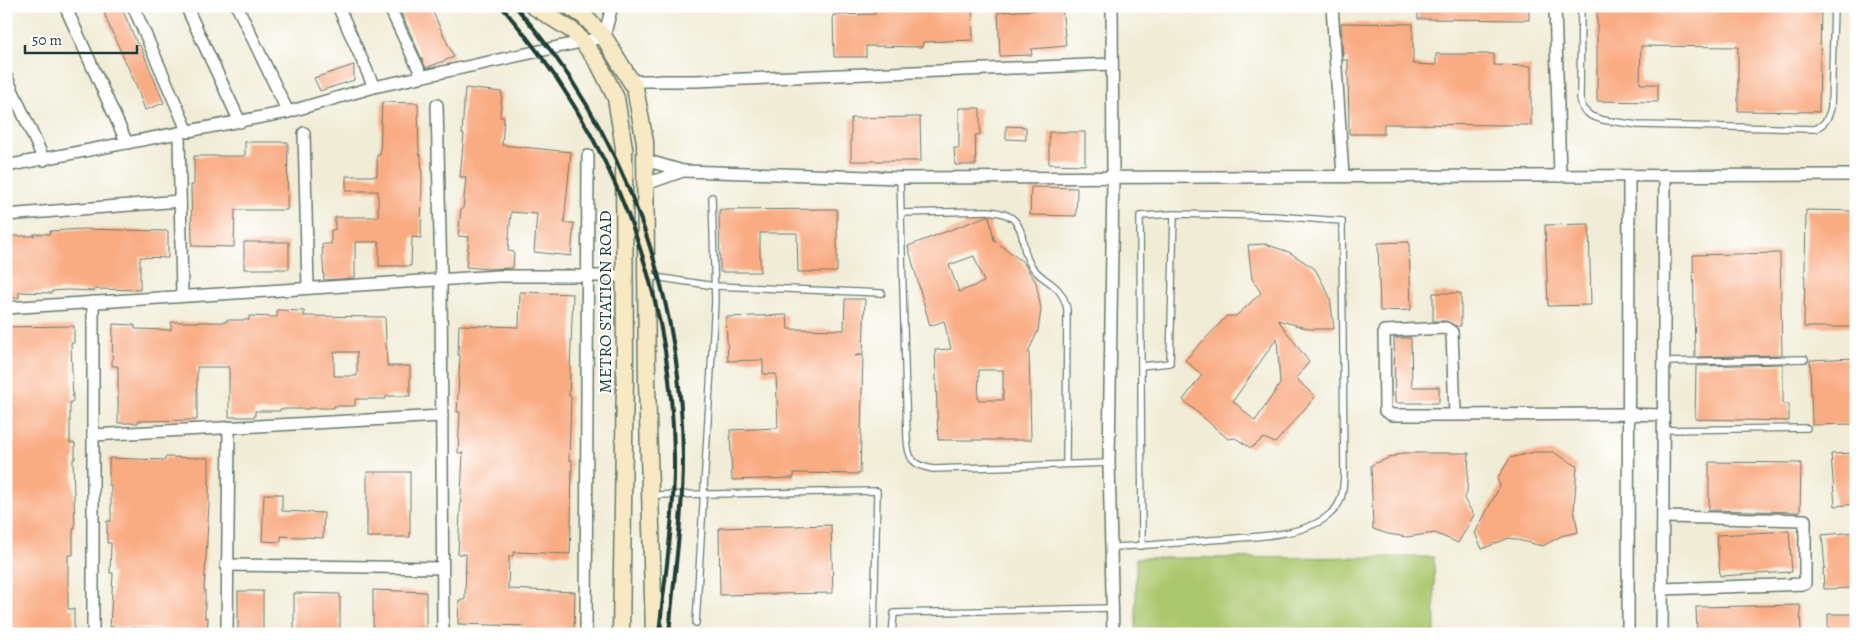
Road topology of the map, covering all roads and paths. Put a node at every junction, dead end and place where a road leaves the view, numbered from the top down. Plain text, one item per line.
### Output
1 (65, 6) edge
2 (133, 6) edge
3 (186, 6) edge
4 (237, 6) edge
5 (338, 6) edge
6 (390, 6) edge
7 (533, 6) edge
8 (569, 6) edge
9 (612, 6) edge
10 (1112, 6) edge
11 (1332, 6) edge
12 (1555, 6) edge
13 (1582, 6) edge
14 (1834, 6) edge
15 (604, 37) junction
16 (583, 42) junction
17 (1112, 64) junction
18 (6, 76) edge
19 (422, 76) junction
20 (631, 81) junction
21 (374, 87) junction
22 (437, 105) dead end
23 (288, 112) junction
24 (240, 122) junction
25 (183, 133) junction
26 (304, 133) dead end
27 (127, 144) junction
28 (588, 156) dead end
29 (44, 160) junction
30 (645, 160) junction
31 (6, 166) edge
32 (683, 171) junction
33 (1665, 175) junction
34 (1856, 175) edge
35 (1343, 176) junction
36 (1560, 176) junction
37 (1629, 176) junction
38 (1113, 177) junction
39 (900, 178) junction
40 (646, 184) junction
41 (712, 197) dead end
42 (180, 201) junction
43 (901, 213) junction
44 (1174, 214) junction
45 (6, 215) edge
46 (587, 276) junction
47 (625, 276) junction
48 (647, 276) junction
49 (441, 280) junction
50 (715, 286) junction
51 (308, 288) junction
52 (882, 293) dead end
53 (182, 296) junction
54 (93, 302) junction
55 (6, 308) edge
56 (1805, 359) dead end
57 (1664, 362) junction
58 (1141, 366) junction
59 (1630, 414) junction
60 (1454, 415) junction
61 (1663, 415) junction
62 (442, 416) junction
63 (228, 428) junction
64 (1807, 428) dead end
65 (1663, 430) junction
66 (93, 434) junction
67 (1066, 463) junction
68 (1109, 463) junction
69 (650, 495) junction
70 (703, 495) junction
71 (1663, 517) junction
72 (1142, 546) junction
73 (1111, 547) junction
74 (226, 565) junction
75 (442, 568) junction
76 (1662, 589) junction
77 (1112, 608) junction
78 (696, 623) dead end
79 (93, 634) edge
80 (226, 634) edge
81 (443, 634) edge
82 (586, 634) edge
83 (621, 634) edge
84 (654, 634) edge
85 (874, 634) edge
86 (892, 634) edge
87 (1112, 634) edge
88 (1628, 634) edge
89 (1662, 634) edge

1 - 27 street
2 - 25 street
3 - 24 street
4 - 23 street
5 - 21 street
6 - 19 street
7 - 16 street, METRO STATION ROAD
8 - 15 street
9 - 15 street
10 - 17 street
11 - 35 street
12 - 36 street
13 - 14 lane
15 - 16 street
15 - 20 street
16 - 19 street
16 - 47 street, METRO STATION ROAD
17 - 20 street
17 - 38 street
18 - 29 street
19 - 21 street
20 - 30 street
21 - 23 street
22 - 49 street
23 - 24 street
24 - 25 street
25 - 27 street
25 - 42 street
26 - 51 street
27 - 29 street
28 - 46 street
29 - 31 street
30 - 32 street
30 - 40 street
32 - 39 street
32 - 40 street
33 - 34 street
33 - 37 street
33 - 57 street
35 - 36 street
35 - 38 street
36 - 37 street
37 - 59 street
38 - 39 street
38 - 68 street
39 - 43 lane
40 - 48 street
41 - 50 lane
42 - 45 street
42 - 53 street
43 - 67 lane
43 - 67 lane
44 - 58 lane
44 - 58 lane
44 - 72 lane
46 - 47 street
46 - 49 street
46 - 82 street
47 - 83 street, METRO STATION ROAD
48 - 50 lane
48 - 69 street
49 - 51 street
49 - 62 street
50 - 52 lane
50 - 70 lane
51 - 53 street
53 - 54 street
54 - 55 street
54 - 66 street
56 - 57 lane
57 - 61 street
58 - 72 lane
59 - 60 street
59 - 61 street
59 - 88 street
60 - 60 street
61 - 65 street
62 - 63 street
62 - 75 street
63 - 66 street
63 - 74 street
64 - 65 lane
65 - 71 street
66 - 79 street
67 - 68 lane
68 - 73 street
69 - 70 lane
69 - 84 street
70 - 78 lane
70 - 85 lane
71 - 76 street
71 - 76 street
72 - 73 lane
73 - 77 street
74 - 75 street
74 - 80 street
75 - 81 street
76 - 89 street
77 - 86 lane
77 - 87 street

